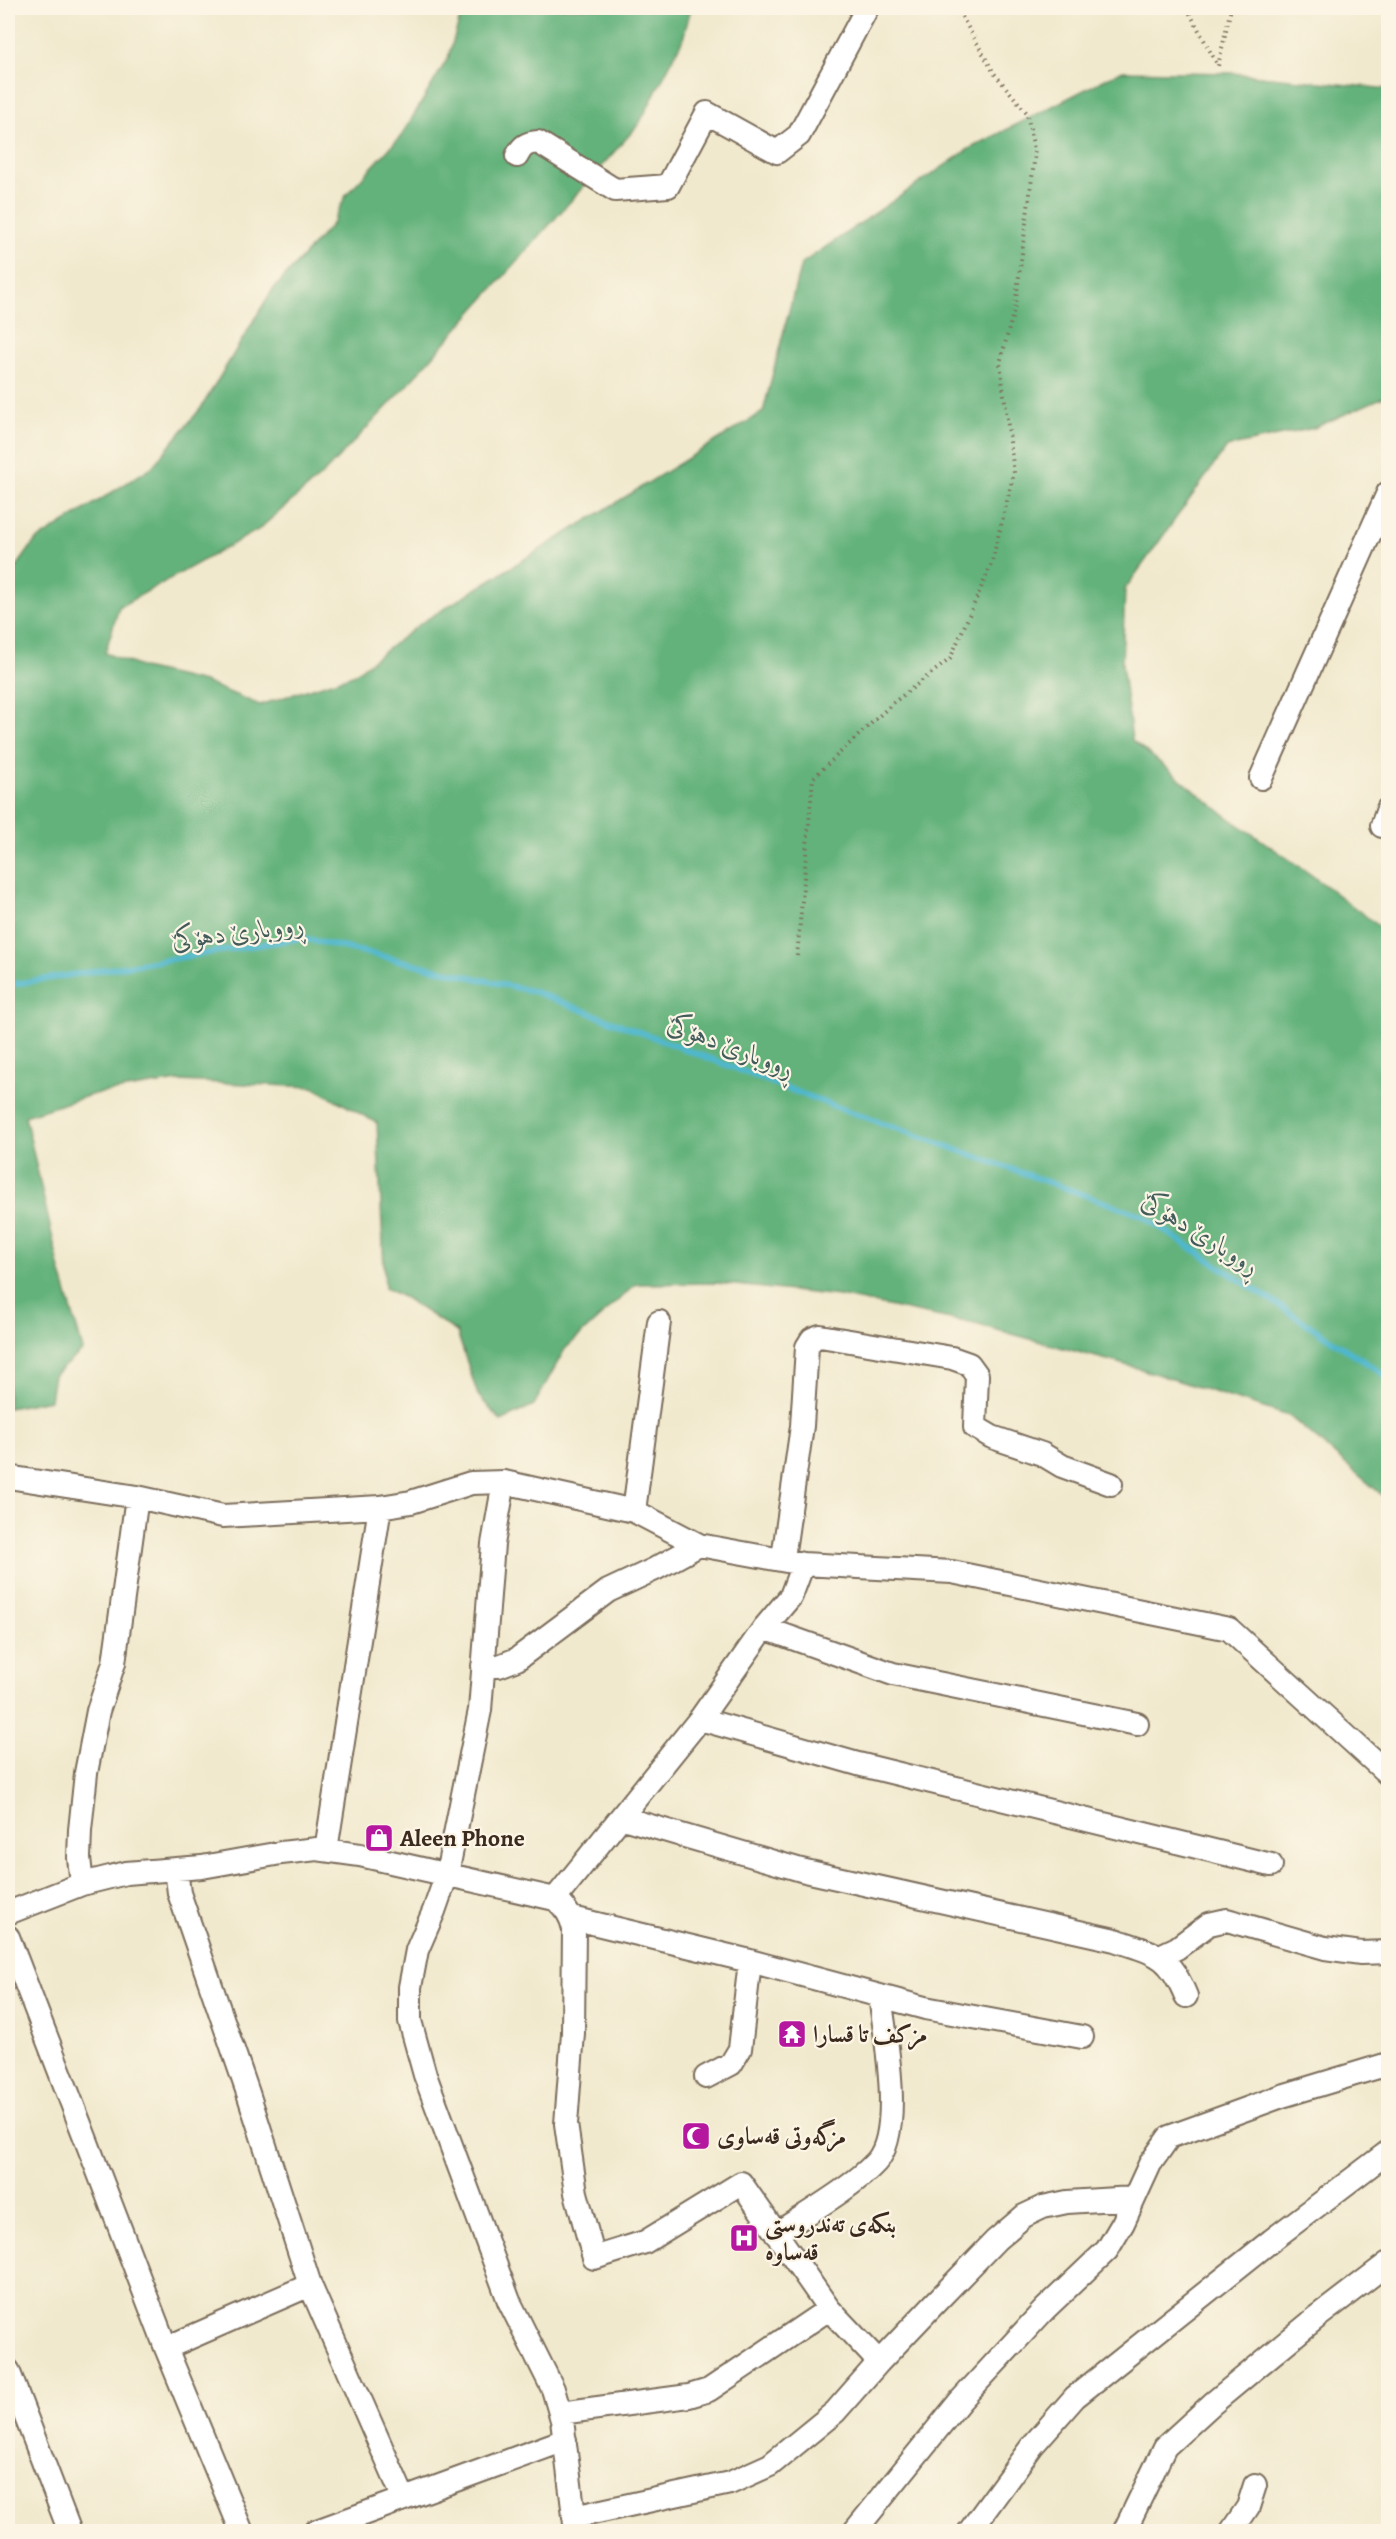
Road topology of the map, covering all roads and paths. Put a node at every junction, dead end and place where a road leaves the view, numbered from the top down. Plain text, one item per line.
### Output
1 (867, 8) edge
2 (957, 8) edge
3 (1187, 8) edge
4 (1231, 8) edge
5 (516, 156) dead end
6 (1389, 493) edge
7 (1261, 778) dead end
8 (797, 957) dead end
9 (659, 1322) dead end
10 (8, 1477) edge
11 (504, 1482) junction
12 (1111, 1484) dead end
13 (137, 1497) junction
14 (380, 1507) junction
15 (634, 1510) junction
16 (699, 1545) junction
17 (793, 1561) junction
18 (764, 1628) junction
19 (483, 1666) junction
20 (700, 1719) junction
21 (1137, 1724) dead end
22 (1389, 1774) edge
23 (622, 1818) junction
24 (326, 1850) junction
25 (1271, 1865) dead end
26 (176, 1869) junction
27 (447, 1874) junction
28 (82, 1884) junction
29 (555, 1899) junction
30 (8, 1912) edge
31 (572, 1918) junction
32 (8, 1936) edge
33 (1389, 1952) edge
34 (1160, 1956) junction
35 (750, 1961) junction
36 (880, 1996) junction
37 (1186, 1996) dead end
38 (1082, 2037) dead end
39 (1389, 2064) edge
40 (706, 2077) dead end
41 (1389, 2152) edge
42 (1133, 2198) junction
43 (776, 2234) junction
44 (1389, 2263) edge
45 (310, 2285) junction
46 (829, 2309) junction
47 (166, 2348) junction
48 (879, 2362) junction
49 (8, 2370) edge
50 (560, 2413) junction
51 (565, 2440) junction
52 (1255, 2485) dead end
53 (404, 2499) junction
54 (575, 2524) edge
55 (70, 2532) edge
56 (242, 2532) edge
57 (314, 2532) edge
58 (854, 2532) edge
59 (969, 2532) edge
60 (1124, 2532) edge
61 (1231, 2532) edge

1 - 5 street
2 - 8 path
3 - 4 path
6 - 7 street
9 - 15 street
10 - 13 street
11 - 14 street
11 - 15 street
11 - 19 street
12 - 17 street
13 - 14 street
13 - 28 street
14 - 24 street
15 - 16 street
16 - 17 street
16 - 19 street
17 - 18 street
17 - 22 street
18 - 20 street
18 - 21 street
19 - 27 street
20 - 23 street
20 - 25 street
23 - 29 street
23 - 34 street
24 - 26 street
24 - 27 street
26 - 28 street
26 - 45 street
27 - 29 street
27 - 50 street
28 - 30 street
29 - 31 street
31 - 35 street
31 - 43 street
32 - 47 street
33 - 34 street
34 - 37 street
35 - 36 street
35 - 40 street
36 - 38 street
36 - 43 street
39 - 42 street
41 - 59 street
42 - 48 street
42 - 58 street
43 - 46 street
44 - 60 street
45 - 47 street
45 - 53 street
46 - 48 street
46 - 50 street
47 - 56 street
48 - 54 street
49 - 55 street
50 - 51 street
51 - 53 street
51 - 54 street
52 - 61 street
53 - 57 street

